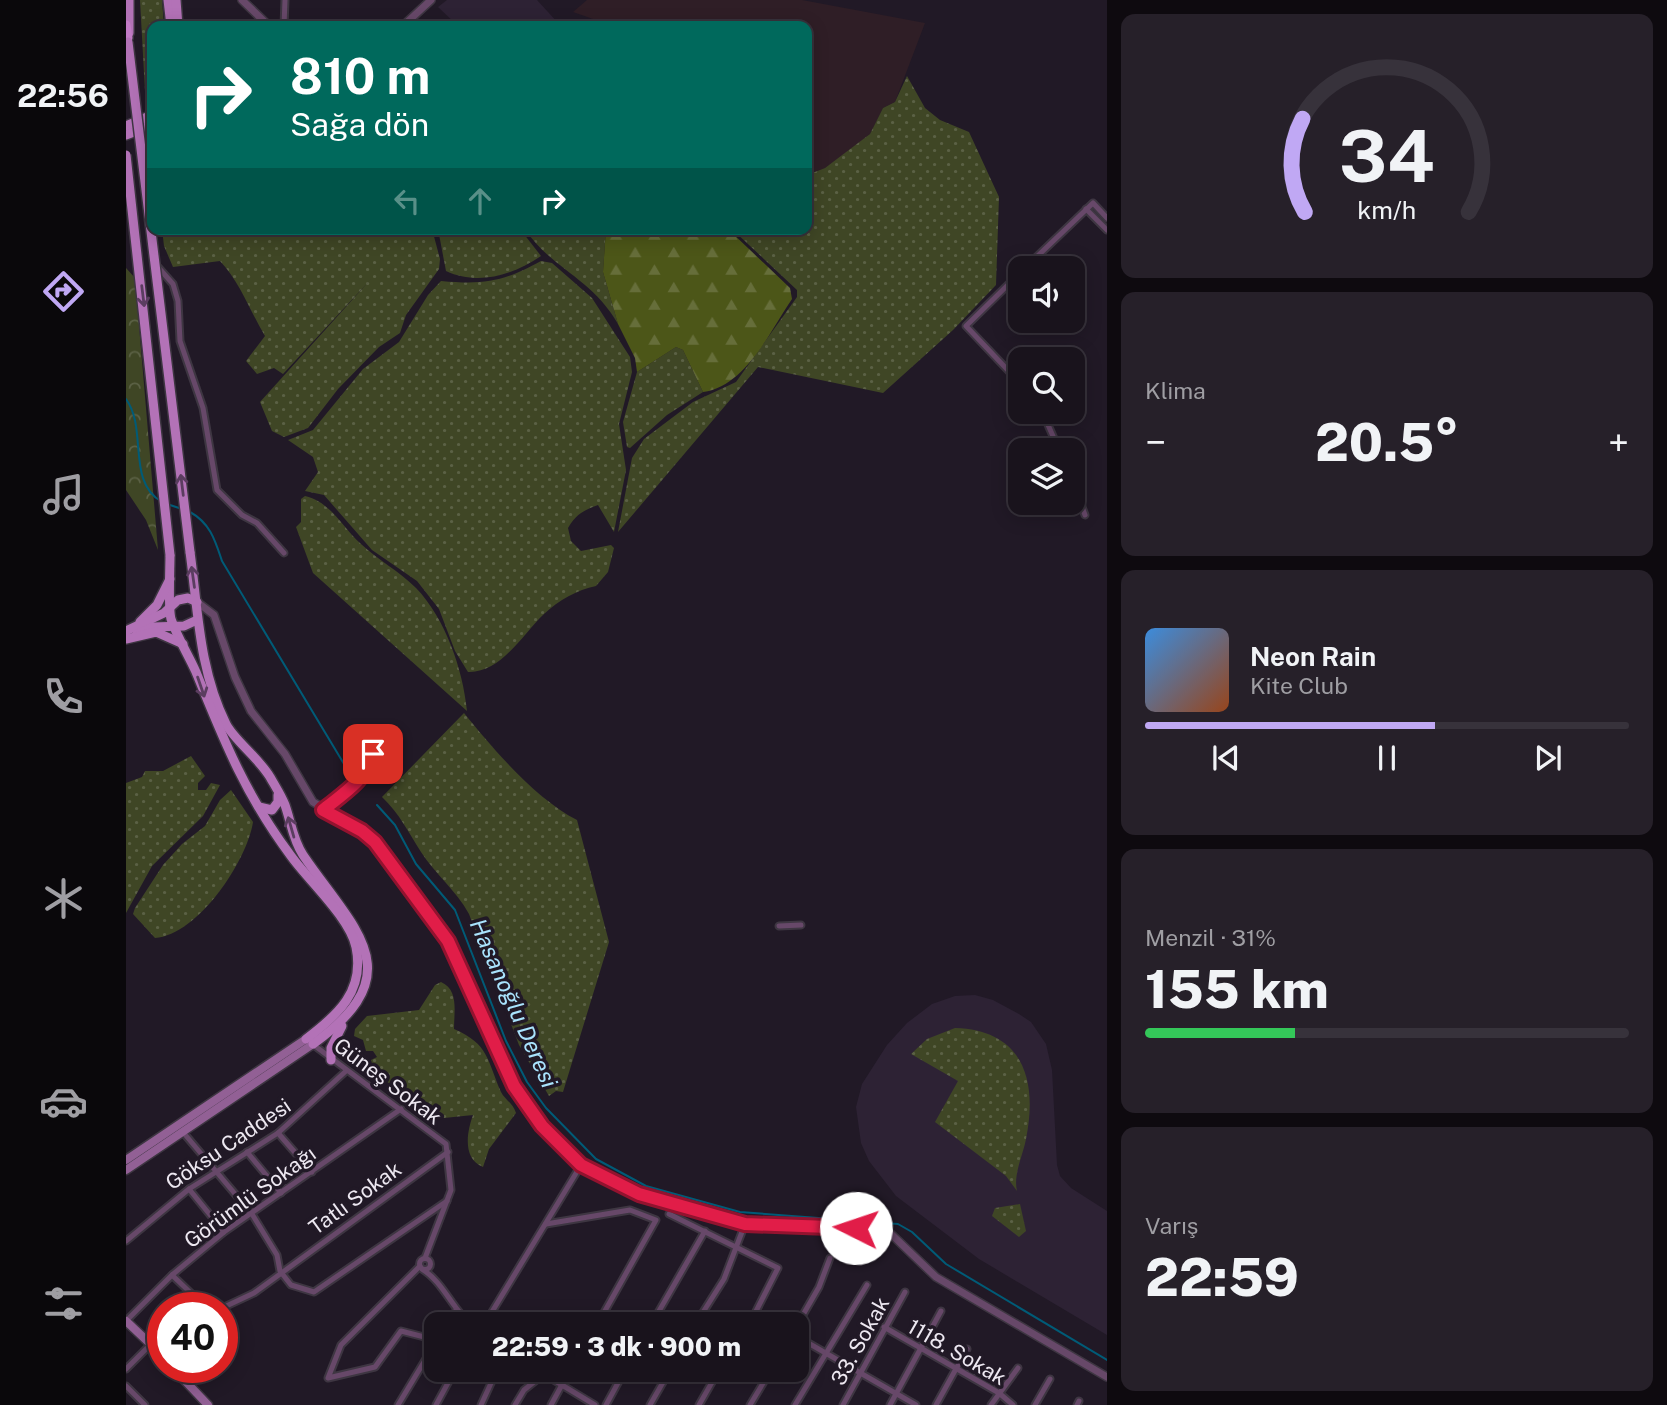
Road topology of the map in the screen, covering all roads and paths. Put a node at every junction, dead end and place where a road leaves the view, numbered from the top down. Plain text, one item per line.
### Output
1 (130, 0) edge
2 (168, 0) edge
3 (176, 0) edge
4 (242, 0) edge
5 (285, 0) edge
6 (431, 0) edge
7 (170, 21) edge
8 (178, 21) edge
9 (264, 21) edge
10 (284, 21) edge
11 (409, 21) edge
12 (126, 25) edge
13 (128, 40) edge
14 (147, 117) edge
15 (126, 126) edge
16 (147, 127) edge
17 (126, 135) edge
18 (126, 155) edge
19 (147, 159) edge
20 (147, 197) edge
21 (1086, 209) junction
22 (1107, 218) edge
23 (147, 227) edge
24 (1107, 230) edge
25 (148, 235) edge
26 (152, 235) edge
27 (1038, 256) edge
28 (1008, 285) edge
29 (1008, 370) edge
30 (284, 553) dead end
31 (170, 578) junction
32 (197, 602) junction
33 (172, 607) junction
34 (197, 620) junction
35 (216, 623) junction
36 (174, 624) junction
37 (132, 631) edge
38 (126, 639) edge
39 (184, 645) junction
40 (370, 740) dead end
41 (268, 775) junction
42 (255, 804) junction
43 (323, 810) junction
44 (801, 925) dead end
45 (779, 926) dead end
46 (346, 1018) junction
47 (310, 1041) junction
48 (331, 1060) junction
49 (346, 1071) junction
50 (401, 1108) junction
51 (180, 1129) junction
52 (278, 1133) junction
53 (247, 1152) junction
54 (448, 1152) junction
55 (126, 1160) edge
56 (581, 1165) junction
57 (126, 1170) edge
58 (312, 1172) junction
59 (218, 1173) junction
60 (189, 1189) junction
61 (281, 1194) junction
62 (447, 1201) junction
63 (252, 1214) junction
64 (669, 1214) dead end
65 (546, 1224) junction
66 (745, 1224) junction
67 (705, 1231) junction
68 (223, 1232) junction
69 (126, 1241) edge
70 (736, 1249) junction
71 (425, 1258) junction
72 (830, 1258) dead end
73 (430, 1264) junction
74 (421, 1267) junction
75 (281, 1271) junction
76 (172, 1275) junction
77 (432, 1275) junction
78 (867, 1284) dead end
79 (190, 1292) edge
80 (905, 1292) dead end
81 (238, 1303) edge
82 (456, 1310) edge
83 (941, 1311) dead end
84 (491, 1312) edge
85 (604, 1312) edge
86 (658, 1312) edge
87 (702, 1312) edge
88 (756, 1312) edge
89 (804, 1312) edge
90 (126, 1321) edge
91 (884, 1327) junction
92 (424, 1338) edge
93 (147, 1340) edge
94 (809, 1344) edge
95 (147, 1349) edge
96 (921, 1349) junction
97 (967, 1349) dead end
98 (825, 1353) junction
99 (424, 1361) edge
100 (126, 1368) edge
101 (1018, 1368) dead end
102 (957, 1369) junction
103 (860, 1374) junction
104 (1107, 1377) edge
105 (1051, 1379) dead end
106 (448, 1382) edge
107 (492, 1382) edge
108 (534, 1382) edge
109 (556, 1382) edge
110 (563, 1382) edge
111 (618, 1382) edge
112 (663, 1382) edge
113 (712, 1382) edge
114 (764, 1382) edge
115 (188, 1383) edge
116 (561, 1385) junction
117 (126, 1386) edge
118 (999, 1393) junction
119 (897, 1395) junction
120 (145, 1405) edge
121 (208, 1405) edge
122 (398, 1405) edge
123 (436, 1405) edge
124 (481, 1405) edge
125 (514, 1405) edge
126 (551, 1405) edge
127 (595, 1405) edge
128 (606, 1405) edge
129 (650, 1405) edge
130 (699, 1405) edge
131 (750, 1405) edge
132 (795, 1405) edge
133 (843, 1405) edge
134 (890, 1405) edge
135 (916, 1405) edge
136 (936, 1405) edge
137 (992, 1405) edge
138 (1013, 1405) edge
139 (1035, 1405) edge

1 - 13 main road
2 - 7 main road
3 - 8 main road
4 - 9 street
5 - 10 street
6 - 11 street
12 - 13 highway
20 -> 13 main road, bridge
14 - 15 main road
16 - 17 main road
18 -> 31 main road, bridge
19 - 23 street
21 - 22 street
21 - 24 street
21 - 27 street
25 - 30 street
32 -> 26 main road, bridge
28 - 29 street
31 - 33 main road
31 - 37 main road
32 - 33 main road
32 - 34 main road
32 - 35 street
33 - 36 main road
33 - 37 main road
34 - 35 street
34 - 36 main road
34 - 41 main road
35 - 43 street
36 - 37 main road
36 - 39 main road
37 - 38 main road
37 - 39 main road
39 -> 42 main road
40 - 43 street
41 - 42 main road
46 -> 41 main road
42 - 47 main road
43 - 56 street
44 - 45 street
46 - 47 main road
46 - 48 main road
47 - 48 street, Güneş Sokak
47 - 51 main road
48 - 49 street, Güneş Sokak
49 - 50 street, Güneş Sokak
49 - 52 street, Göksu Caddesi
50 - 54 street, Güneş Sokak
50 - 58 street, Görümlü Sokağı
51 - 55 main road
51 - 57 main road
51 - 59 street
52 - 53 street, Göksu Caddesi
52 - 58 street
53 - 59 street, Göksu Caddesi
53 - 61 street
54 - 62 street
54 - 75 street, Tatlı Sokak
56 - 65 street
56 - 66 street
58 - 61 street, Görümlü Sokağı
59 - 60 street, Göksu Caddesi
59 - 63 street
60 - 68 street
60 - 69 street, Göksu Caddesi
61 - 63 street, Görümlü Sokağı
62 - 71 street
62 - 75 street
63 - 68 street, Görümlü Sokağı
63 - 75 street
64 - 67 street
65 - 84 street
65 - 85 street
66 - 70 street
66 - 104 street
67 - 70 street
67 - 86 street
68 - 76 street, Görümlü Sokağı
70 - 87 street
70 - 88 street
71 - 73 street
71 - 74 street
72 - 89 street
73 - 74 street
73 - 77 street
74 - 77 street
74 - 92 street
75 - 81 street, Tatlı Sokak
76 - 79 street
76 - 90 street, Görümlü Sokağı
77 - 82 street
78 - 98 street
80 - 91 street, 33. Sokak
83 - 96 street
90 - 93 main road
91 - 96 street, 1118. Sokak
91 - 103 street, 33. Sokak
94 - 98 street
95 - 100 street
96 - 102 street, 1118. Sokak
96 - 119 street
97 - 102 street
98 - 103 street
98 - 132 street
99 - 122 street
101 - 118 street
102 - 118 street, 1118. Sokak
102 - 136 street
103 - 119 street
103 - 133 street, 33. Sokak
105 - 139 street
106 - 123 street
107 - 124 street
108 - 125 street
109 - 116 street
110 - 116 street
111 - 128 street
112 - 129 street
113 - 130 street
114 - 131 street
115 - 121 main road
116 - 126 street
116 - 127 street
117 - 120 street
118 - 137 street
118 - 138 street, 1118. Sokak
119 - 134 street
119 - 135 street

